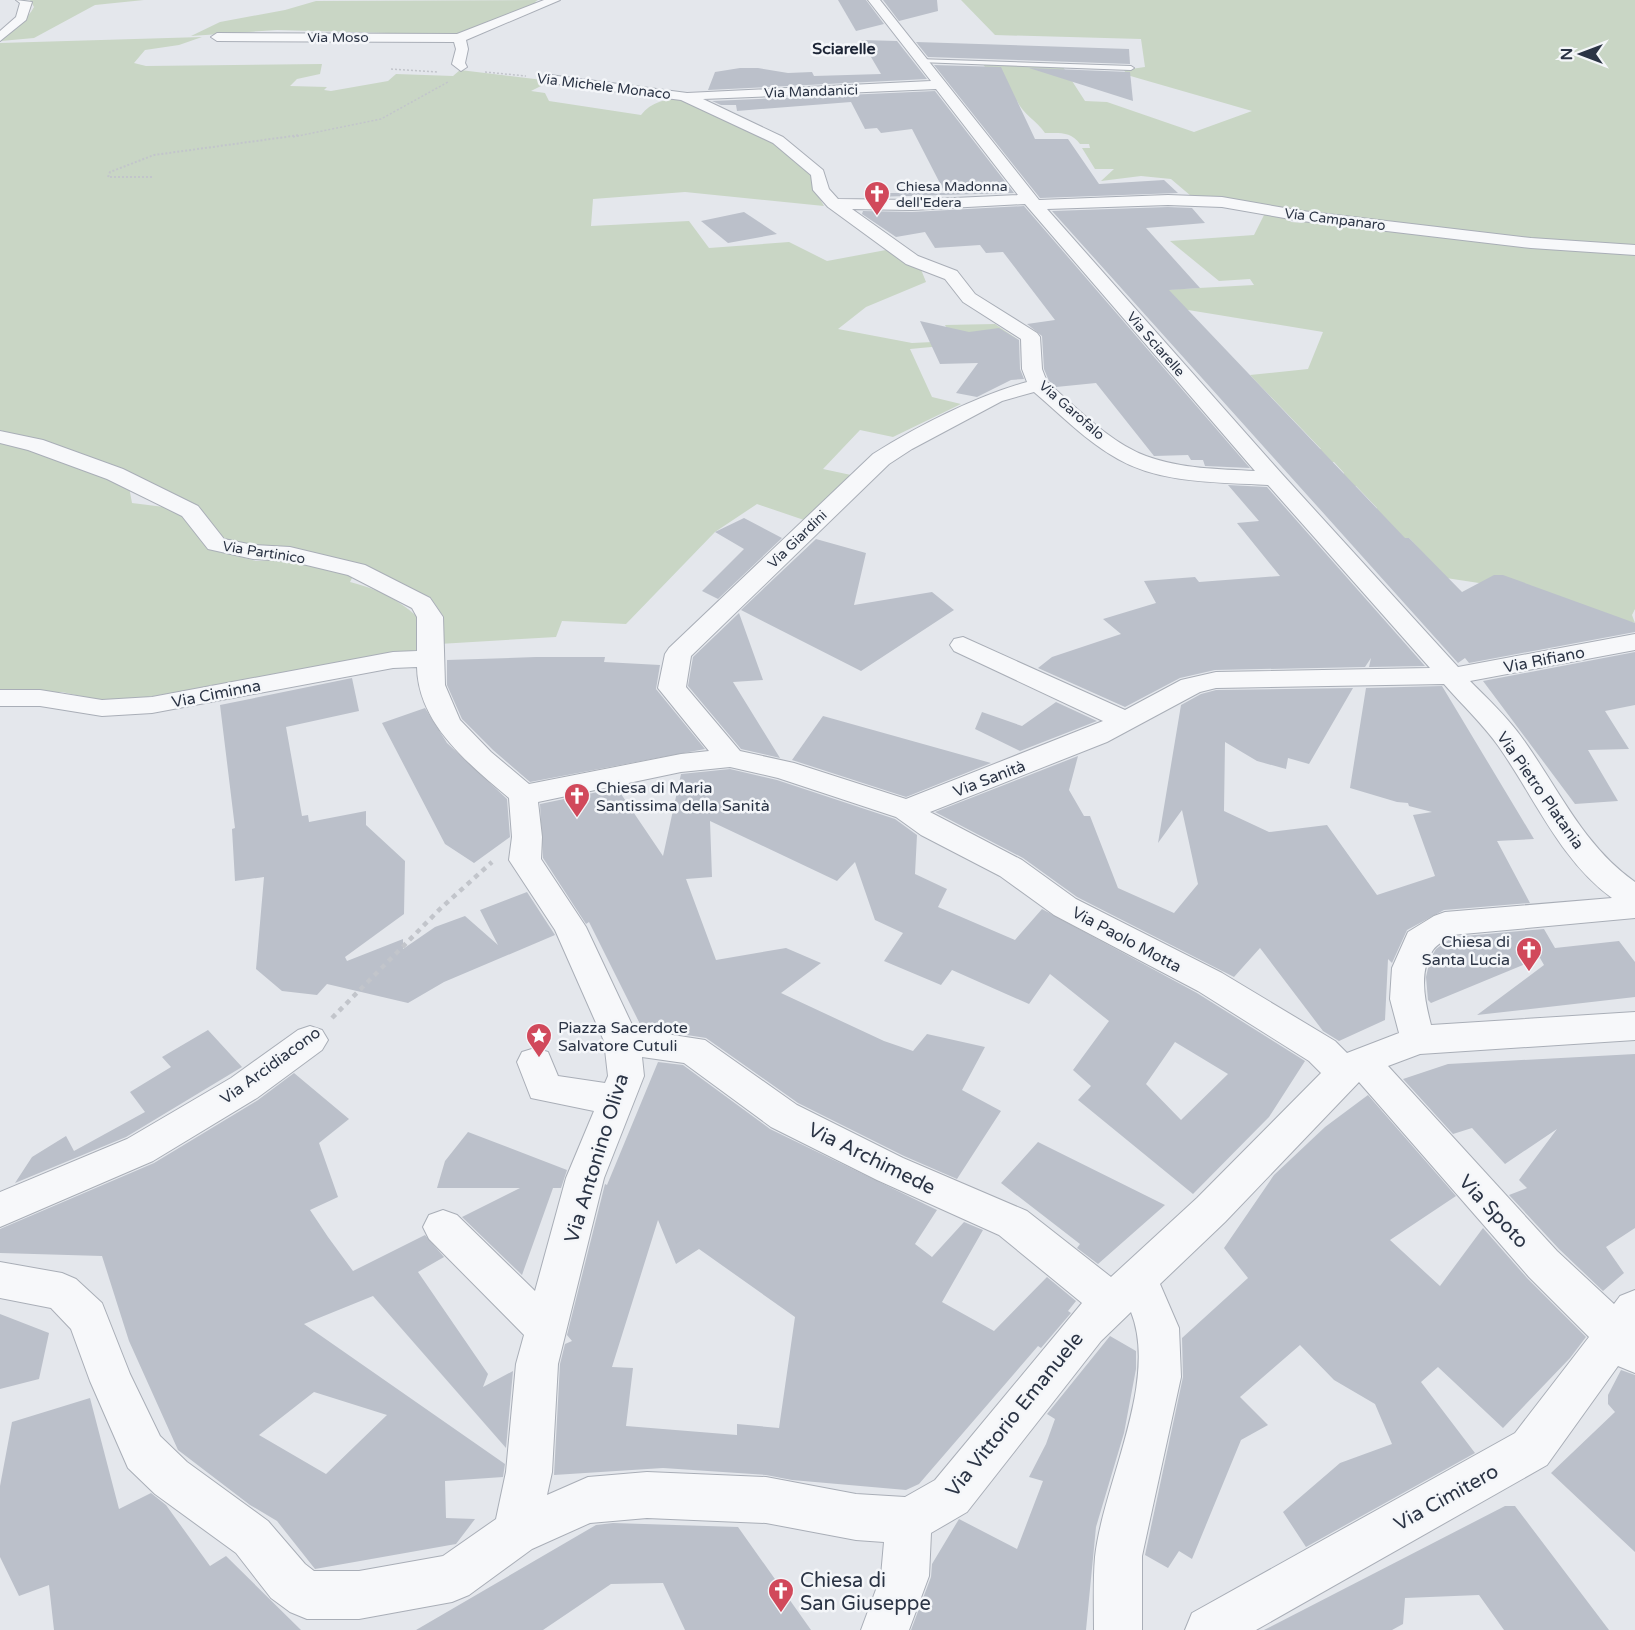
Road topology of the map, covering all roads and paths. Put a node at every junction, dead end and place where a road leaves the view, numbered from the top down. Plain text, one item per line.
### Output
1 (22, 0) edge
2 (554, 0) edge
3 (874, 0) edge
4 (0, 37) edge
5 (217, 37) dead end
6 (459, 38) junction
7 (919, 60) junction
8 (1131, 68) dead end
9 (391, 69) dead end
10 (458, 70) junction
11 (550, 79) joint
12 (939, 85) junction
13 (684, 96) junction
14 (152, 177) dead end
15 (1032, 202) junction
16 (834, 204) junction
17 (1635, 250) edge
18 (1038, 385) junction
19 (0, 437) edge
20 (1274, 479) junction
21 (1635, 642) edge
22 (963, 645) dead end
23 (430, 658) junction
24 (1452, 676) junction
25 (0, 698) edge
26 (1125, 721) junction
27 (730, 758) junction
28 (523, 795) junction
29 (907, 810) junction
30 (527, 837) junction
31 (1635, 898) edge
32 (1635, 907) edge
33 (1635, 1026) edge
34 (310, 1040) joint
35 (1418, 1040) junction
36 (622, 1041) junction
37 (535, 1062) dead end
38 (1353, 1067) junction
39 (616, 1100) junction
40 (0, 1210) edge
41 (443, 1227) dead end
42 (0, 1280) edge
43 (1124, 1290) junction
44 (546, 1329) junction
45 (1629, 1332) edge
46 (909, 1520) junction
47 (516, 1533) junction
48 (885, 1630) edge
49 (1118, 1630) edge
50 (1209, 1630) edge

1 - 4 street
2 - 6 street
3 - 7 street, Via Sciarelle
5 - 6 street, Via Moso
6 - 10 street
7 - 8 lane
7 - 12 street, Via Sciarelle
9 - 10 path, Via Michele Monaco
10 - 11 path, Via Michele Monaco
10 - 14 path
11 - 13 street, Via Michele Monaco
12 - 13 street, Via Mandanici
12 - 15 street, Via Sciarelle
13 - 16 street, Via Michele Monaco
15 - 16 street
15 - 17 street, Via Campanaro
15 - 20 street, Via Sciarelle
16 - 18 street, Via Garofalo
18 - 20 street, Via Garofalo
18 - 27 street, Via Giardini
19 - 23 street, Via Partinico
20 - 24 street, Via Sciarelle
21 - 24 street, Via Rifiano
22 - 26 street
23 - 25 street, Via Ciminna
23 - 28 street, Via Partinico
24 - 26 street, Via Sanità
24 - 31 street, Via Pietro Platania
26 - 29 street, Via Sanità
27 - 28 street
27 - 29 street
28 - 30 street
29 - 38 street, Via Paolo Motta
30 - 34 path, Via Arcidiacono
30 - 36 street, Via Antonino Oliva
32 - 35 street
33 - 35 street, Via Vittorio Emanuele
34 - 40 street, Via Arcidiacono
35 - 38 street, Via Vittorio Emanuele
36 - 39 street, Via Antonino Oliva
36 - 43 street, Via Archimede
37 - 39 street
38 - 43 street, Via Vittorio Emanuele
38 - 45 street, Via Spoto
39 - 44 street, Via Antonino Oliva
41 - 44 street
42 - 47 street
43 - 46 street, Via Vittorio Emanuele
43 - 49 street
44 - 47 street, Via Antonino Oliva
45 - 50 street, Via Cimitero
46 - 47 street
46 - 48 street

